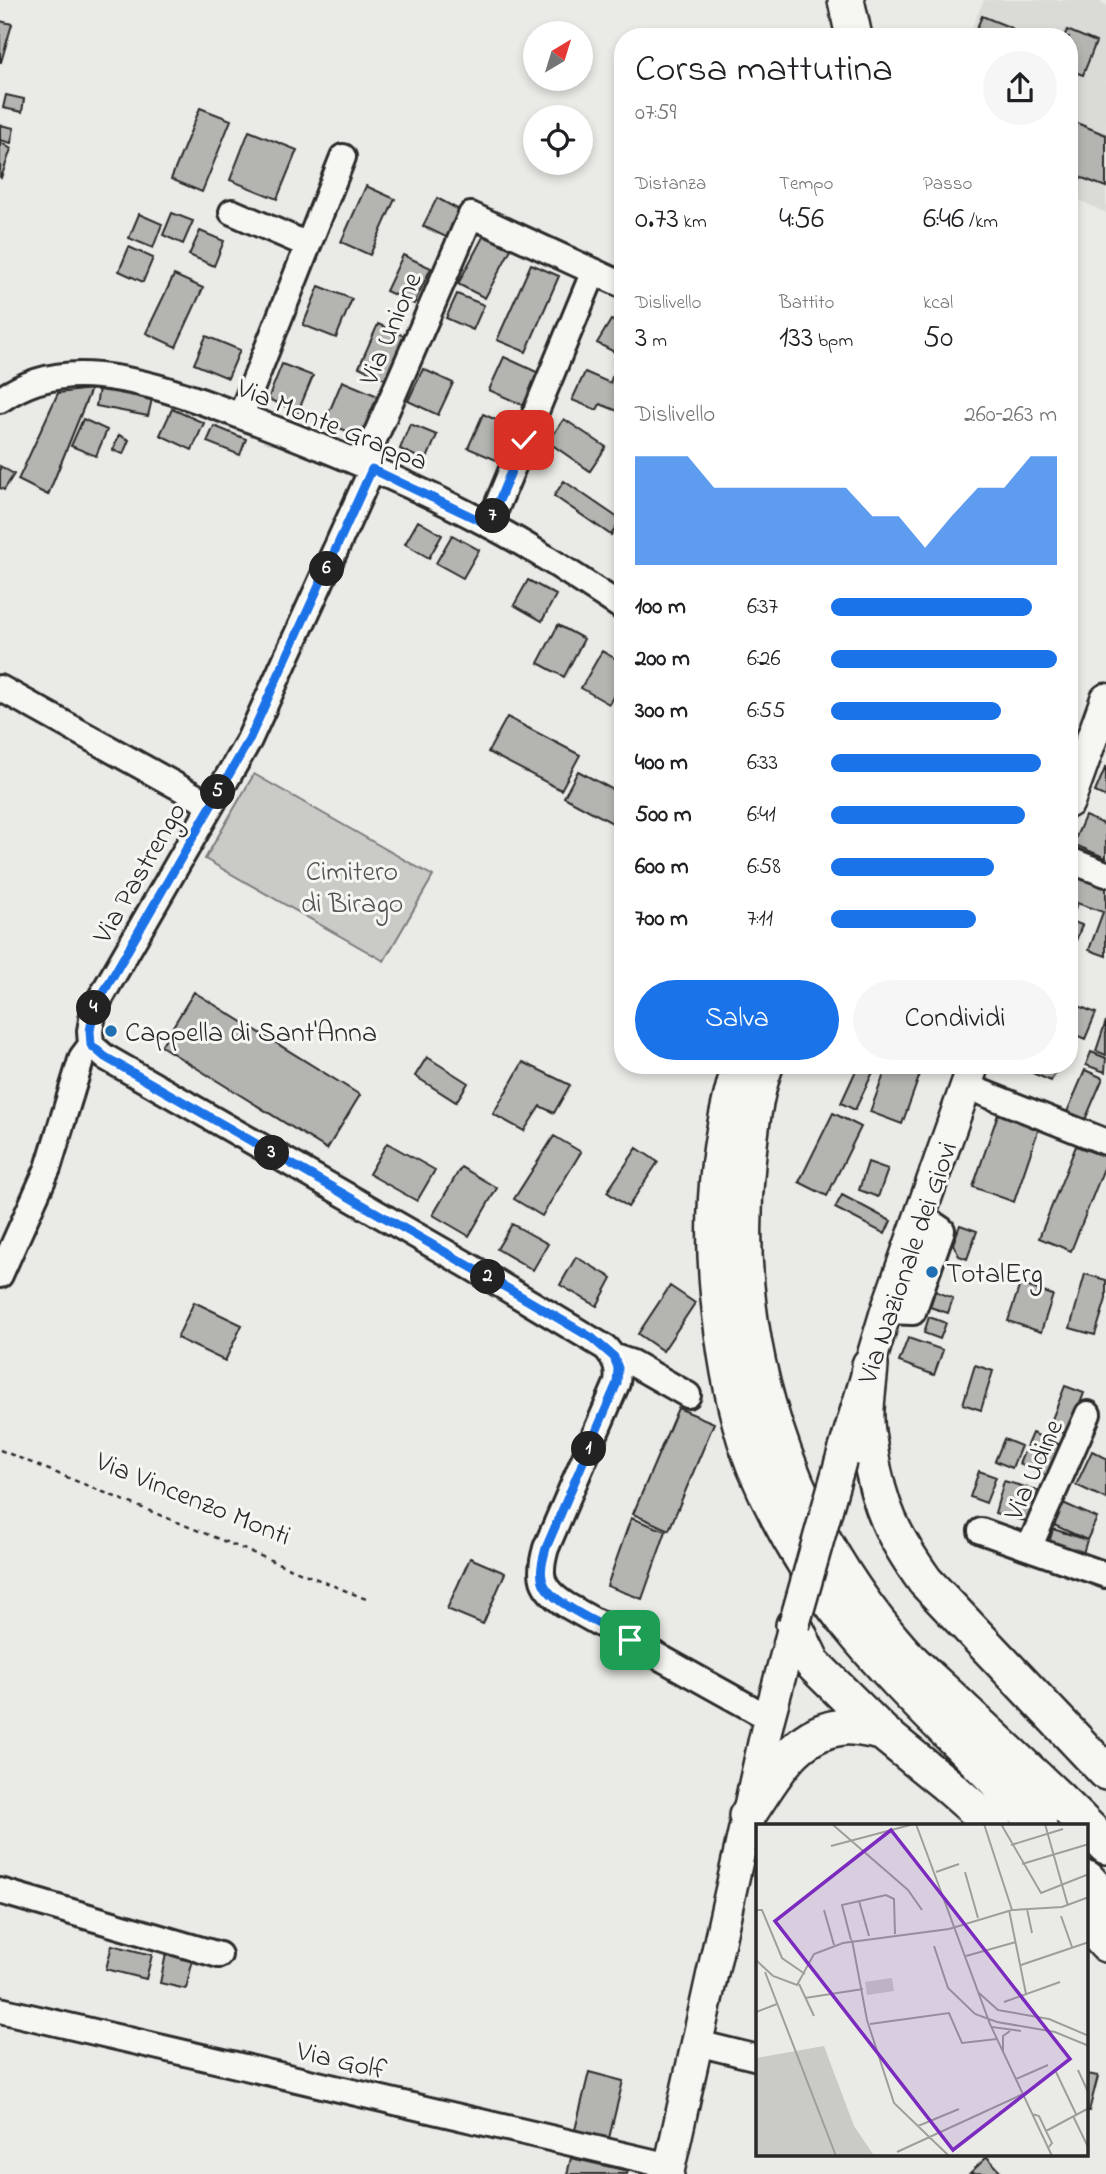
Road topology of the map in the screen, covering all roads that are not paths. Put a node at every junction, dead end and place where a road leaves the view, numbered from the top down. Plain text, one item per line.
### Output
1 (846, 0) edge
2 (870, 0) edge
3 (852, 28) edge
4 (875, 28) edge
5 (343, 157) dead end
6 (232, 212) dead end
7 (308, 245) junction
8 (594, 271) junction
9 (614, 281) edge
10 (0, 400) edge
11 (240, 415) junction
12 (368, 467) junction
13 (489, 525) junction
14 (614, 602) edge
15 (0, 688) edge
16 (1106, 699) edge
17 (1078, 777) edge
18 (211, 805) junction
19 (1078, 863) edge
20 (1106, 874) edge
21 (91, 1045) junction
22 (738, 1074) edge
23 (763, 1074) edge
24 (970, 1076) edge
25 (1106, 1142) edge
26 (0, 1275) edge
27 (614, 1357) junction
28 (870, 1366) junction
29 (688, 1395) dead end
30 (1088, 1414) dead end
31 (981, 1531) dead end
32 (1030, 1548) junction
33 (1106, 1575) edge
34 (794, 1625) junction
35 (769, 1718) junction
36 (882, 1732) junction
37 (1106, 1772) edge
38 (747, 1816) junction
39 (992, 1824) edge
40 (1037, 1824) edge
41 (1085, 1824) edge
42 (1088, 1827) edge
43 (1106, 1846) edge
44 (1088, 1880) edge
45 (0, 1891) edge
46 (1106, 1900) edge
47 (1088, 1923) edge
48 (1106, 1944) edge
49 (219, 1955) dead end
50 (0, 2010) edge
51 (697, 2043) junction
52 (756, 2058) edge
53 (669, 2170) edge

1 - 3 highway
2 - 4 highway
5 - 7 street
6 - 7 street
7 - 11 street
8 - 9 street
8 - 12 street, Via Unione
8 - 13 street
10 - 11 street, Via Monte Grappa
11 - 12 street, Via Monte Grappa
12 - 13 street, Via Monte Grappa
12 - 18 street, Via Pastrengo
13 - 14 street, Via Monte Grappa
15 - 18 street
16 - 17 main road
18 - 21 street, Via Pastrengo
19 - 20 street
21 - 26 street, Via Pastrengo
21 - 27 street
22 - 40 highway
23 - 41 highway
24 - 25 street
24 - 28 main road, Via Nazionale dei Giovi
27 - 29 street
27 - 35 street
28 - 34 main road, Via Nazionale dei Giovi, bridge
28 - 37 highway
30 - 32 street, Via Udine
31 - 32 street
32 - 33 street
34 - 35 main road
34 - 36 highway
35 - 38 main road
36 - 38 highway
36 - 39 highway
38 - 51 main road
42 - 43 highway
44 - 46 highway
45 - 49 street
47 - 48 highway
50 - 53 street, Via Golf
51 - 52 street
51 - 53 main road

